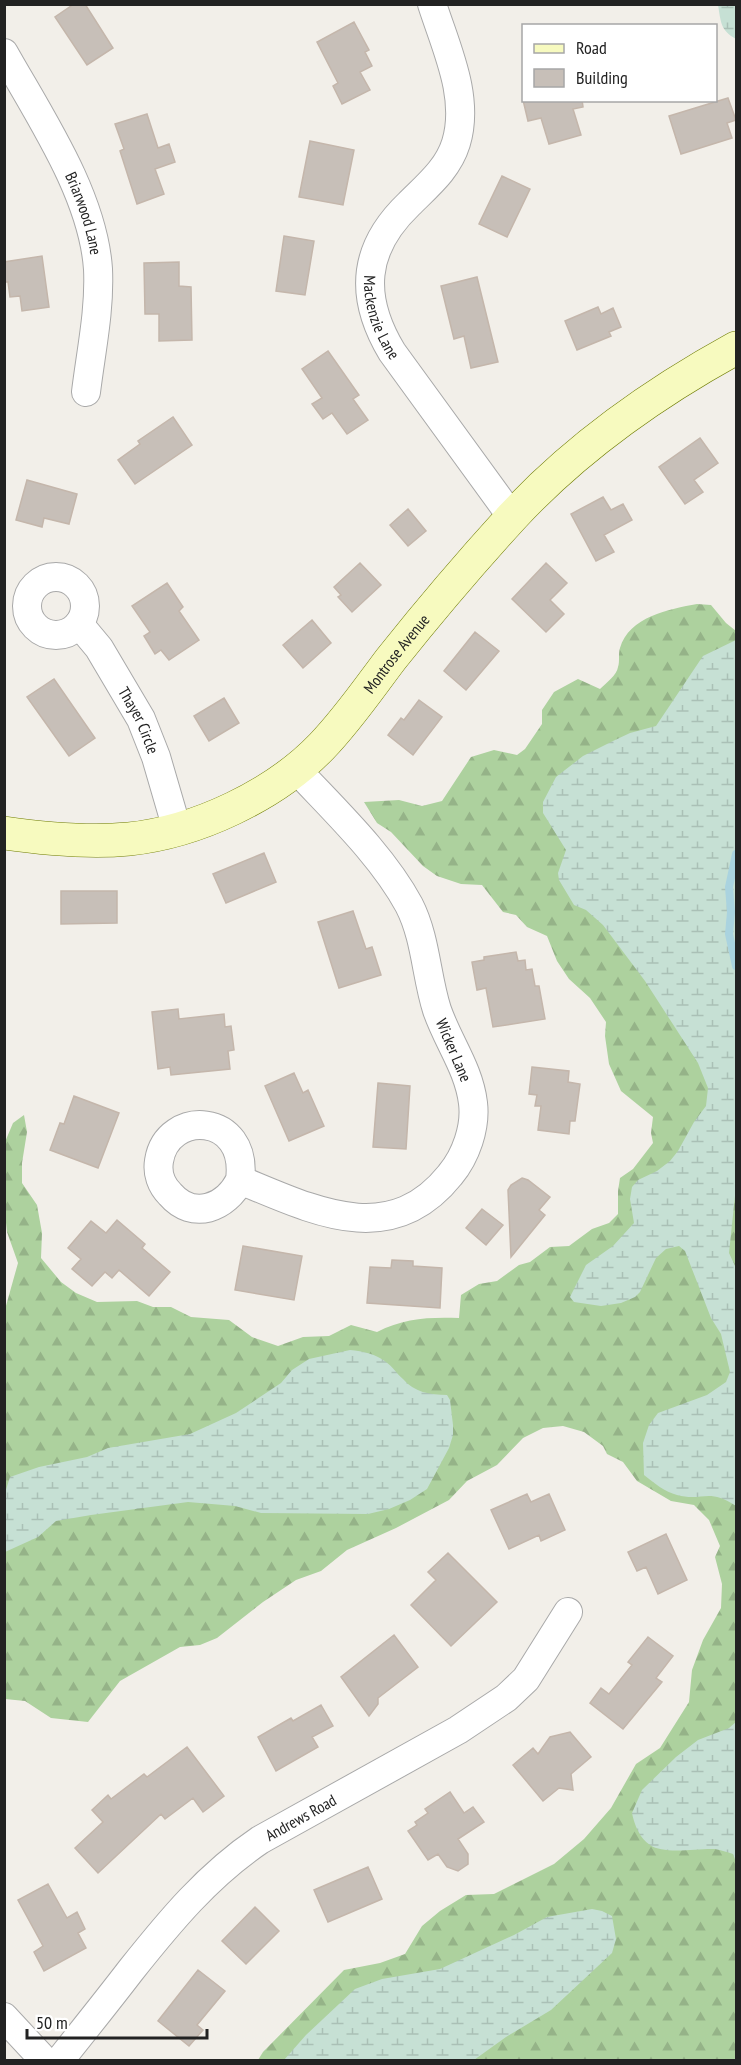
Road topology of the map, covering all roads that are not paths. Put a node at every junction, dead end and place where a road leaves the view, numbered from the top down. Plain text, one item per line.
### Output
1 (432, 4) edge
2 (4, 53) edge
3 (736, 348) edge
4 (86, 392) dead end
5 (512, 517) junction
6 (79, 624) dead end
7 (296, 769) junction
8 (177, 829) junction
9 (4, 833) edge
10 (240, 1180) dead end
11 (568, 1612) dead end
12 (4, 2017) edge
13 (44, 2061) edge
14 (60, 2061) edge

1 - 5 street, Mackenzie Lane
2 - 4 street, Briarwood Lane
3 - 5 main road, Montrose Avenue
5 - 7 main road, Montrose Avenue
6 - 8 street, Thayer Circle
7 - 8 main road, Montrose Avenue
7 - 10 street, Wicker Lane
8 - 9 main road, Montrose Avenue
11 - 14 street, Andrews Road
12 - 13 street

